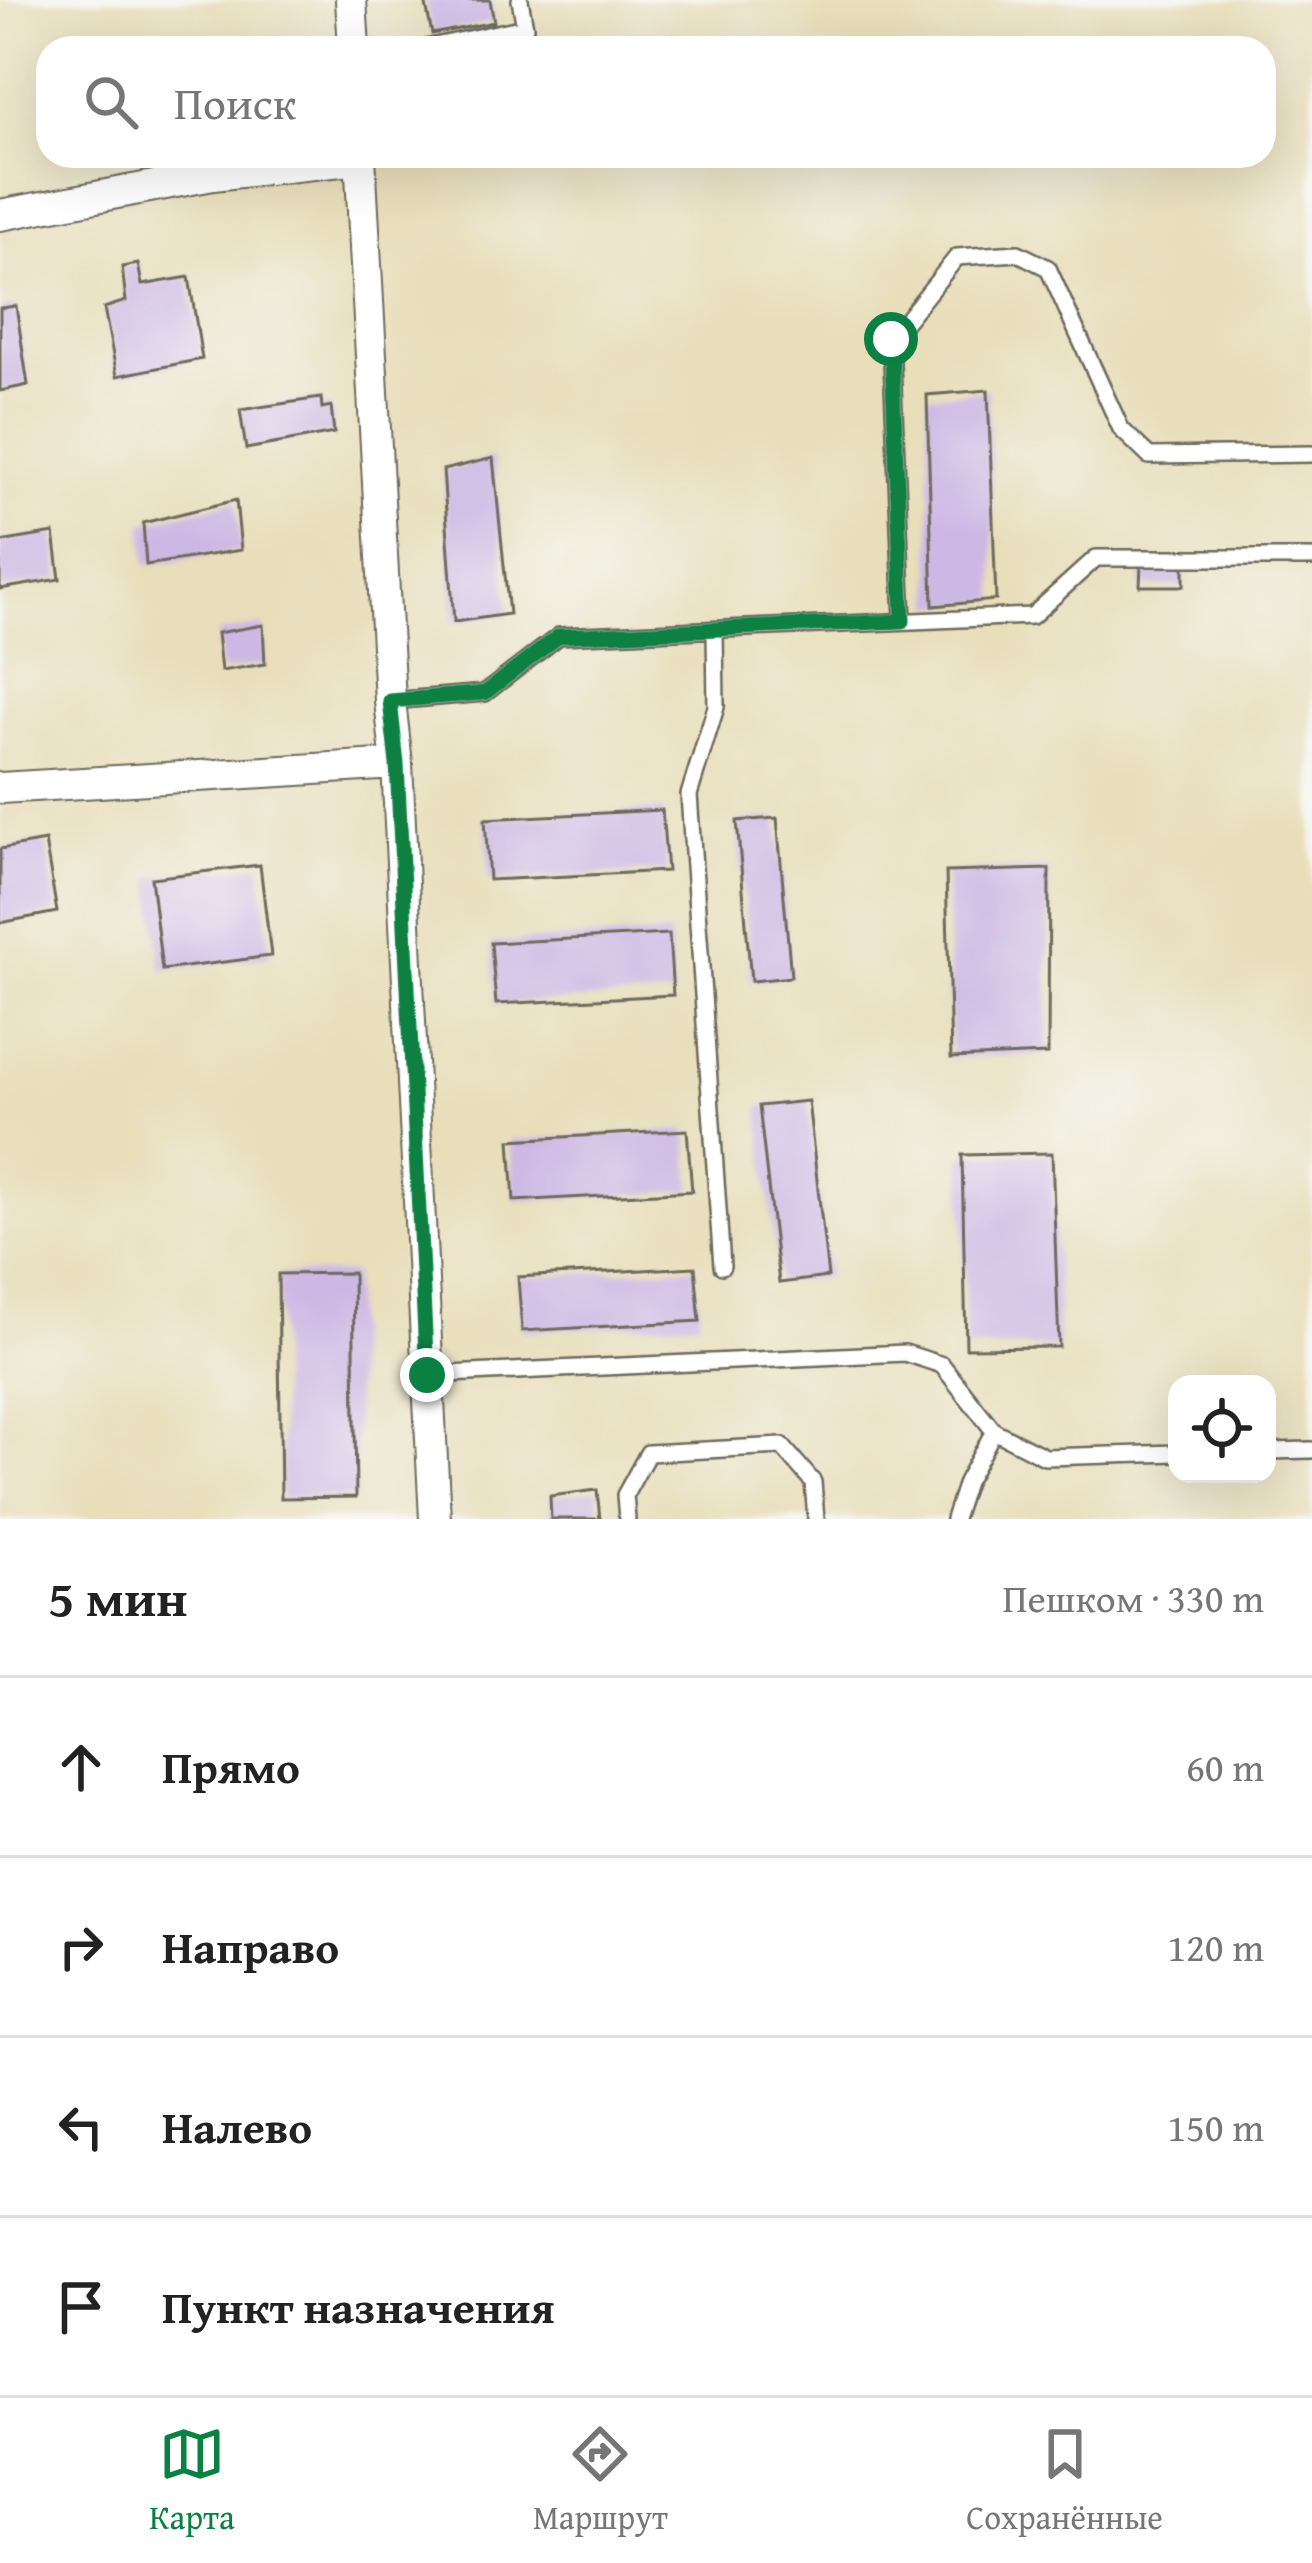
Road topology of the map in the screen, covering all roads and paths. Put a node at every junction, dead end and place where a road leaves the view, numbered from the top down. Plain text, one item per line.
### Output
1 (351, 0) edge
2 (520, 0) edge
3 (353, 36) edge
4 (483, 36) edge
5 (270, 168) edge
6 (361, 168) edge
7 (0, 215) edge
8 (1312, 454) edge
9 (1312, 558) edge
10 (903, 621) junction
11 (715, 630) junction
12 (390, 701) junction
13 (397, 764) junction
14 (0, 788) edge
15 (722, 1266) dead end
16 (427, 1375) junction
17 (994, 1431) junction
18 (1312, 1450) edge
19 (1276, 1451) edge
20 (1168, 1454) edge
21 (435, 1519) edge
22 (627, 1519) edge
23 (816, 1519) edge
24 (954, 1519) edge

1 - 3 street
2 - 4 lane
5 - 7 street
6 - 12 street
8 - 10 lane
9 - 10 lane
10 - 11 lane
11 - 12 lane
11 - 15 lane
12 - 13 street
13 - 14 street
13 - 16 street
16 - 17 lane
16 - 21 street
17 - 20 lane
17 - 24 lane
18 - 19 lane
22 - 23 lane

